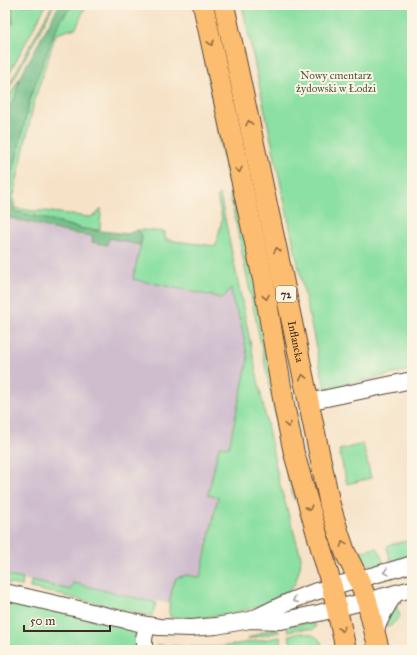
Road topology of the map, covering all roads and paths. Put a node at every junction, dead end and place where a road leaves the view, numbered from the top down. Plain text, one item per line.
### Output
1 (203, 5) edge
2 (224, 5) edge
3 (412, 380) edge
4 (308, 402) junction
5 (412, 564) edge
6 (359, 580) junction
7 (332, 587) junction
8 (412, 589) edge
9 (5, 592) edge
10 (396, 593) junction
11 (367, 601) junction
12 (337, 608) junction
13 (250, 620) junction
14 (147, 625) junction
15 (377, 641) edge
16 (144, 650) edge
17 (346, 650) edge

1 -> 7 main road, Inflancka / 72
4 -> 2 main road, Inflancka / 72
3 - 4 street
6 -> 4 main road, Inflancka / 72
5 -> 6 street
6 - 7 street
6 - 11 main road, Inflancka / 72
7 - 12 main road, Inflancka / 72
7 -> 13 street
8 - 10 street
9 - 14 street
10 - 11 street
10 - 15 street
11 - 12 street
11 - 15 main road, Inflancka / 72
12 - 13 street
12 -> 17 main road, Inflancka / 72
13 - 14 street
14 - 16 street

